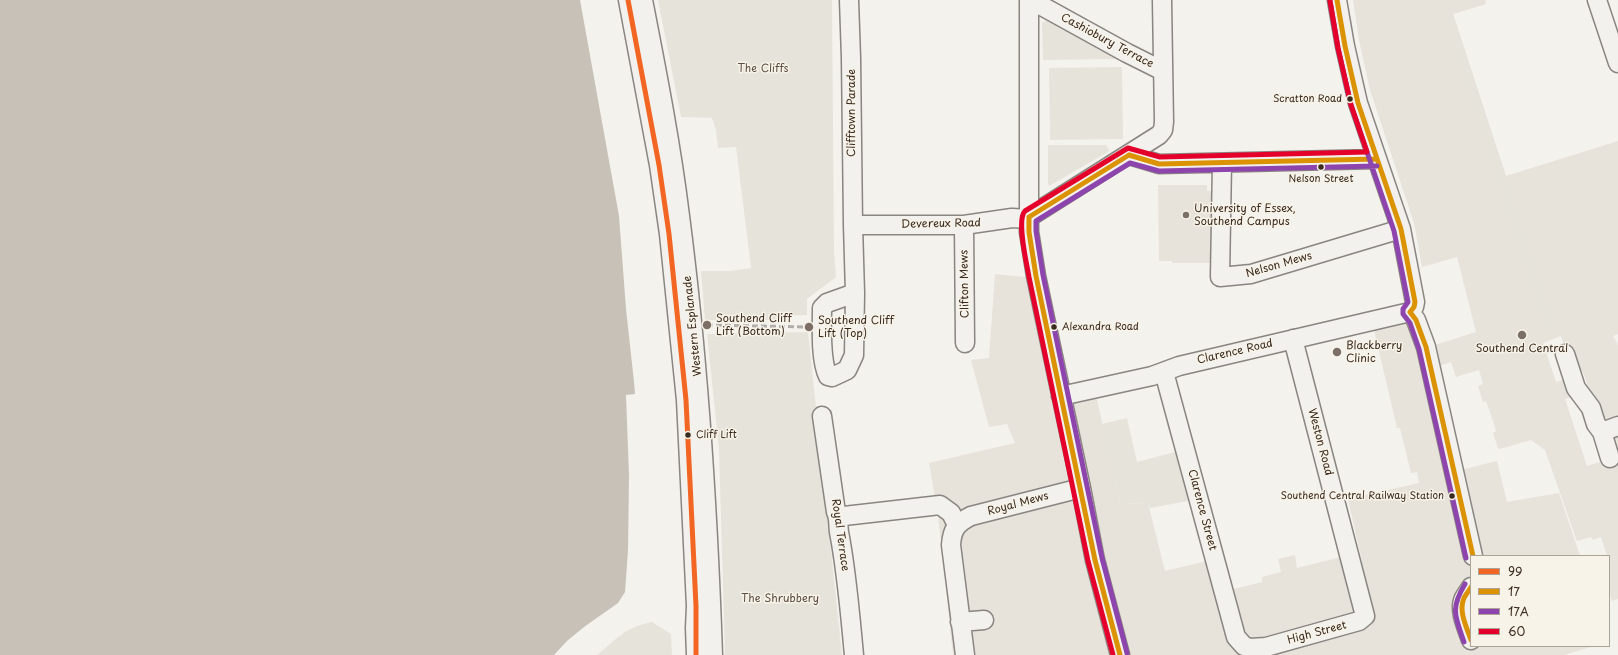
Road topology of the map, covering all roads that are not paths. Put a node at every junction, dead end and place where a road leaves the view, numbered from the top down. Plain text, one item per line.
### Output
1 (628, 0) edge
2 (643, 0) edge
3 (849, 0) edge
4 (1030, 0) edge
5 (1162, 0) edge
6 (1337, 0) edge
7 (1597, 0) edge
8 (1618, 63) edge
9 (1163, 71) junction
10 (1129, 155) junction
11 (1377, 159) junction
12 (1222, 162) junction
13 (1029, 218) junction
14 (853, 225) junction
15 (964, 225) junction
16 (1401, 229) junction
17 (855, 293) dead end
18 (1410, 312) junction
19 (1292, 339) junction
20 (965, 343) dead end
21 (1565, 354) dead end
22 (1164, 372) junction
23 (1061, 396) junction
24 (822, 416) dead end
25 (1610, 429) edge
26 (1610, 458) dead end
27 (1081, 488) junction
28 (839, 518) junction
29 (957, 525) junction
30 (1473, 555) edge
31 (1470, 589) edge
32 (1365, 616) joint
33 (984, 620) dead end
34 (960, 622) junction
35 (1470, 637) edge
36 (1244, 646) joint
37 (696, 655) edge
38 (713, 655) edge
39 (854, 655) edge
40 (965, 655) edge
41 (1120, 655) edge

1 - 37 street, Western Esplanade
2 - 38 street, Western Esplanade
3 - 14 street, Clifftown Parade
4 - 9 street, Cashiobury Terrace
4 - 13 street
5 - 9 street
6 - 11 street
7 - 8 street
9 - 10 street
10 - 12 street
10 - 13 street
11 - 12 street
11 - 16 street
12 - 16 street, Nelson Mews
13 - 15 street, Devereux Road
13 - 23 street
14 - 15 street, Devereux Road
14 - 17 street, Clifftown Parade
15 - 20 street, Clifton Mews
16 - 18 street
18 - 19 street, Clarence Road
18 - 30 street
19 - 22 street, Clarence Road
19 - 32 street, Weston Road
21 - 25 street
22 - 23 street, Clarence Road
22 - 36 street, Clarence Street
23 - 27 street
24 - 28 street, Royal Terrace
25 - 26 street
27 - 29 street, Royal Mews
27 - 41 street
28 - 29 street
28 - 39 street, Royal Terrace
29 - 34 street
31 - 35 street
32 - 36 street, High Street
33 - 34 street
34 - 40 street

